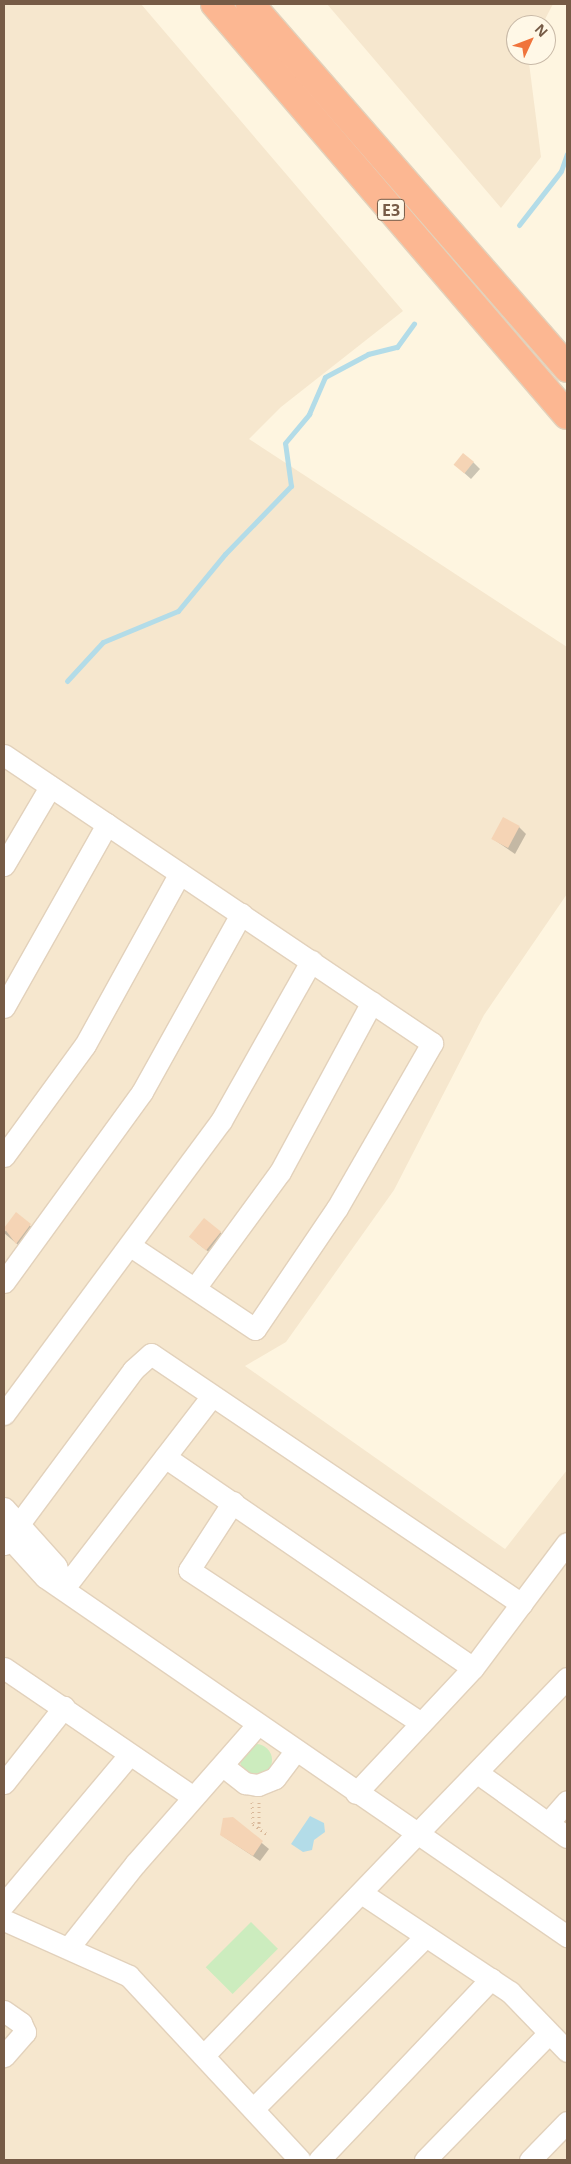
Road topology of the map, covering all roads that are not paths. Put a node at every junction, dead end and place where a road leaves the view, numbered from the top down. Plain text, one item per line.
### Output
1 (215, 4) edge
2 (250, 4) edge
3 (567, 368) edge
4 (567, 415) edge
5 (4, 755) edge
6 (50, 787) junction
7 (106, 824) junction
8 (4, 865) edge
9 (180, 873) junction
10 (241, 914) junction
11 (311, 962) junction
12 (372, 1002) junction
13 (4, 1007) edge
14 (4, 1156) edge
15 (132, 1247) junction
16 (4, 1282) edge
17 (195, 1288) junction
18 (211, 1397) junction
19 (6, 1404) edge
20 (165, 1457) junction
21 (233, 1502) junction
22 (4, 1508) edge
23 (9, 1535) edge
24 (567, 1543) edge
25 (64, 1588) junction
26 (521, 1604) junction
27 (4, 1668) edge
28 (473, 1668) junction
29 (567, 1678) edge
30 (64, 1707) junction
31 (421, 1723) junction
32 (258, 1724) junction
33 (296, 1750) junction
34 (129, 1755) junction
35 (223, 1766) junction
36 (480, 1774) junction
37 (4, 1782) edge
38 (356, 1792) junction
39 (193, 1797) junction
40 (567, 1801) edge
41 (548, 1823) junction
42 (420, 1835) junction
43 (567, 1837) edge
44 (363, 1894) junction
45 (4, 1904) edge
46 (4, 1920) edge
47 (426, 1936) junction
48 (567, 1936) edge
49 (69, 1947) junction
50 (491, 1979) junction
51 (4, 2011) edge
52 (549, 2033) junction
53 (567, 2051) edge
54 (205, 2054) junction
55 (4, 2056) edge
56 (254, 2108) junction
57 (567, 2122) edge
58 (300, 2160) edge
59 (319, 2160) edge
60 (425, 2160) edge
61 (530, 2160) edge

1 - 4 highway, E3
2 - 3 highway, E3
5 - 6 street
6 - 7 street
6 - 8 street
7 - 9 street
7 - 13 street
9 - 10 street
9 - 14 street
10 - 11 street
10 - 16 street
11 - 12 street
11 - 15 street
12 - 17 street
12 - 17 street
15 - 17 street
15 - 19 street
18 - 20 street
18 - 23 street
18 - 26 street
20 - 21 street
20 - 25 street
21 - 28 street
21 - 31 street
22 - 23 street
23 - 25 street
24 - 26 street
25 - 32 street
26 - 28 street
27 - 30 street
28 - 31 street
29 - 36 street
30 - 34 street
30 - 37 street
31 - 38 street
32 - 33 street
32 - 35 street
33 - 35 street
33 - 38 street
34 - 39 street
34 - 45 street
35 - 39 street
36 - 41 street
36 - 42 street
38 - 42 street
39 - 49 street
40 - 41 street
41 - 43 street
42 - 44 street
42 - 48 street
44 - 47 street
44 - 54 street
46 - 49 street
47 - 50 street
47 - 56 street
49 - 54 street
50 - 52 street
50 - 59 street
51 - 55 street
52 - 53 street
52 - 60 street
54 - 56 street
56 - 58 street
57 - 61 street

